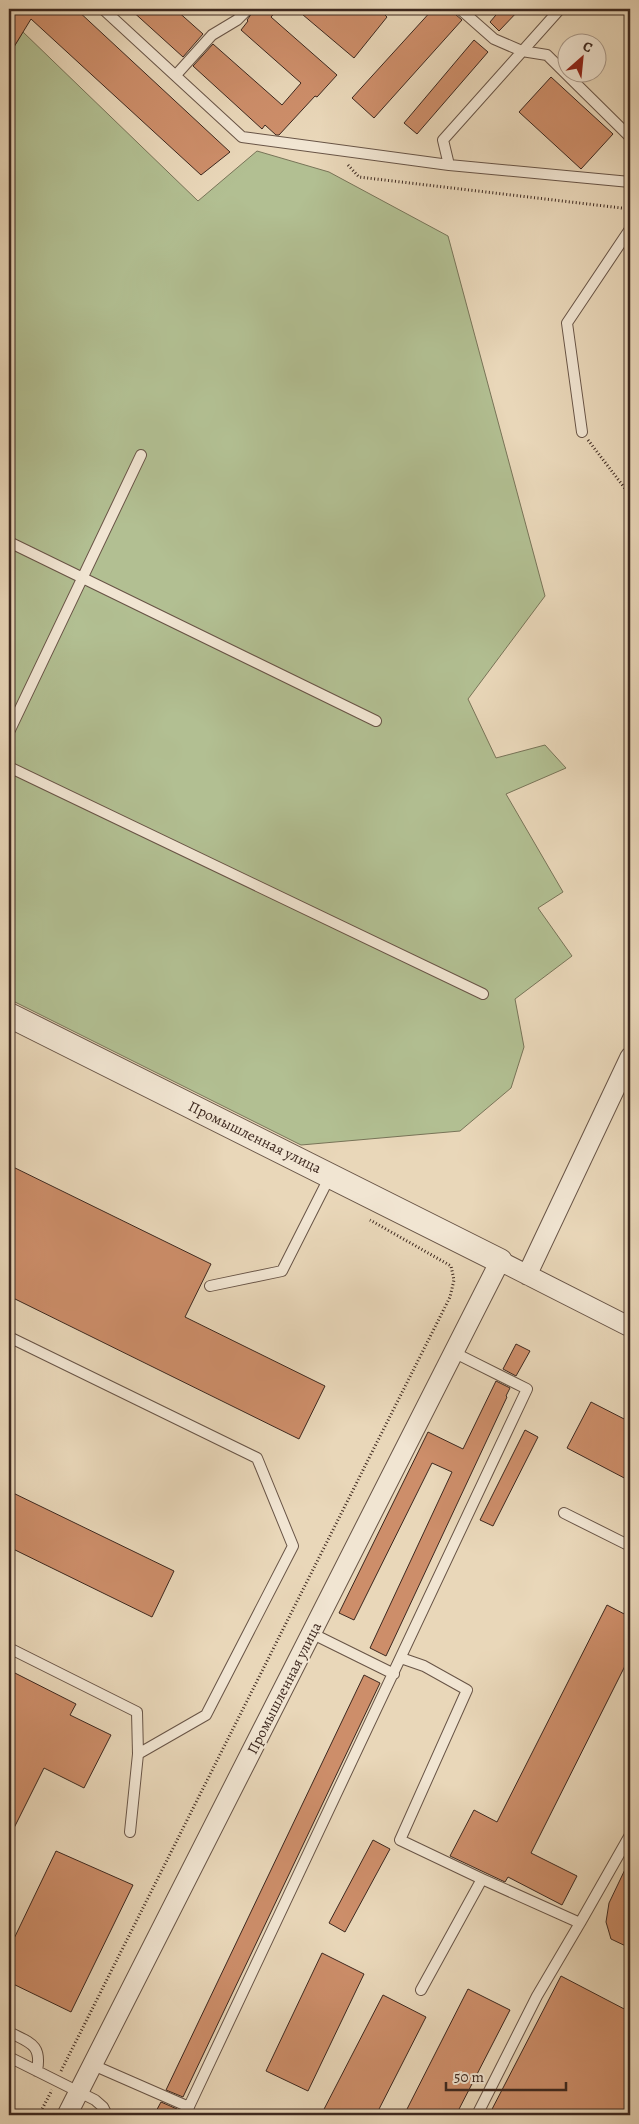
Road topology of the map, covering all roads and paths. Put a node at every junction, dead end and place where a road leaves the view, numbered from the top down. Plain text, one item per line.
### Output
1 (104, 9) edge
2 (248, 9) edge
3 (460, 9) edge
4 (560, 9) edge
5 (522, 51) junction
6 (176, 76) junction
7 (630, 137) edge
8 (336, 151) junction
9 (449, 165) junction
10 (630, 182) edge
11 (630, 210) edge
12 (630, 229) edge
13 (582, 432) joint
14 (141, 455) dead end
15 (630, 495) edge
16 (9, 542) edge
17 (82, 577) junction
18 (376, 720) dead end
19 (9, 732) edge
20 (9, 767) edge
21 (483, 994) dead end
22 (9, 1015) edge
23 (630, 1057) edge
24 (331, 1175) junction
25 (365, 1217) dead end
26 (500, 1261) junction
27 (527, 1275) junction
28 (210, 1286) dead end
29 (630, 1327) edge
30 (9, 1337) edge
31 (453, 1352) junction
32 (564, 1512) dead end
33 (630, 1546) edge
34 (312, 1633) junction
35 (9, 1648) edge
36 (401, 1658) junction
37 (394, 1674) junction
38 (138, 1754) junction
39 (130, 1832) dead end
40 (630, 1835) edge
41 (482, 1879) junction
42 (580, 1923) junction
43 (421, 1990) dead end
44 (9, 2032) edge
45 (9, 2057) edge
46 (93, 2064) junction
47 (37, 2071) junction
48 (56, 2081) junction
49 (79, 2092) junction
50 (187, 2111) edge
51 (39, 2115) edge
52 (67, 2115) edge
53 (107, 2115) edge
54 (477, 2115) edge

1 - 6 lane
2 - 6 lane
3 - 5 lane
4 - 5 lane
5 - 7 lane
5 - 9 lane
6 - 8 lane
8 - 9 lane
8 - 11 path
9 - 10 lane
12 - 13 lane
13 - 15 path
14 - 17 lane
16 - 17 lane
17 - 18 lane
17 - 19 lane
20 - 21 lane
22 - 24 street, Промышленная улица
23 - 27 street
24 - 26 street, Промышленная улица
24 - 28 lane
25 - 48 path
26 - 27 street, Промышленная улица
26 - 31 street, Промышленная улица
27 - 29 street, Промышленная улица
30 - 38 lane
31 - 34 street, Промышленная улица
31 - 36 lane
32 - 33 lane
34 - 37 lane
34 - 46 street, Промышленная улица
35 - 38 lane
36 - 37 lane
36 - 41 lane
37 - 50 lane
38 - 39 lane
40 - 42 lane
41 - 42 lane
41 - 43 lane
42 - 54 lane
44 - 47 lane
45 - 47 lane
46 - 49 street, Промышленная улица
46 - 50 lane
47 - 48 lane
48 - 49 lane
48 - 51 path
49 - 52 street, Промышленная улица
49 - 53 lane

